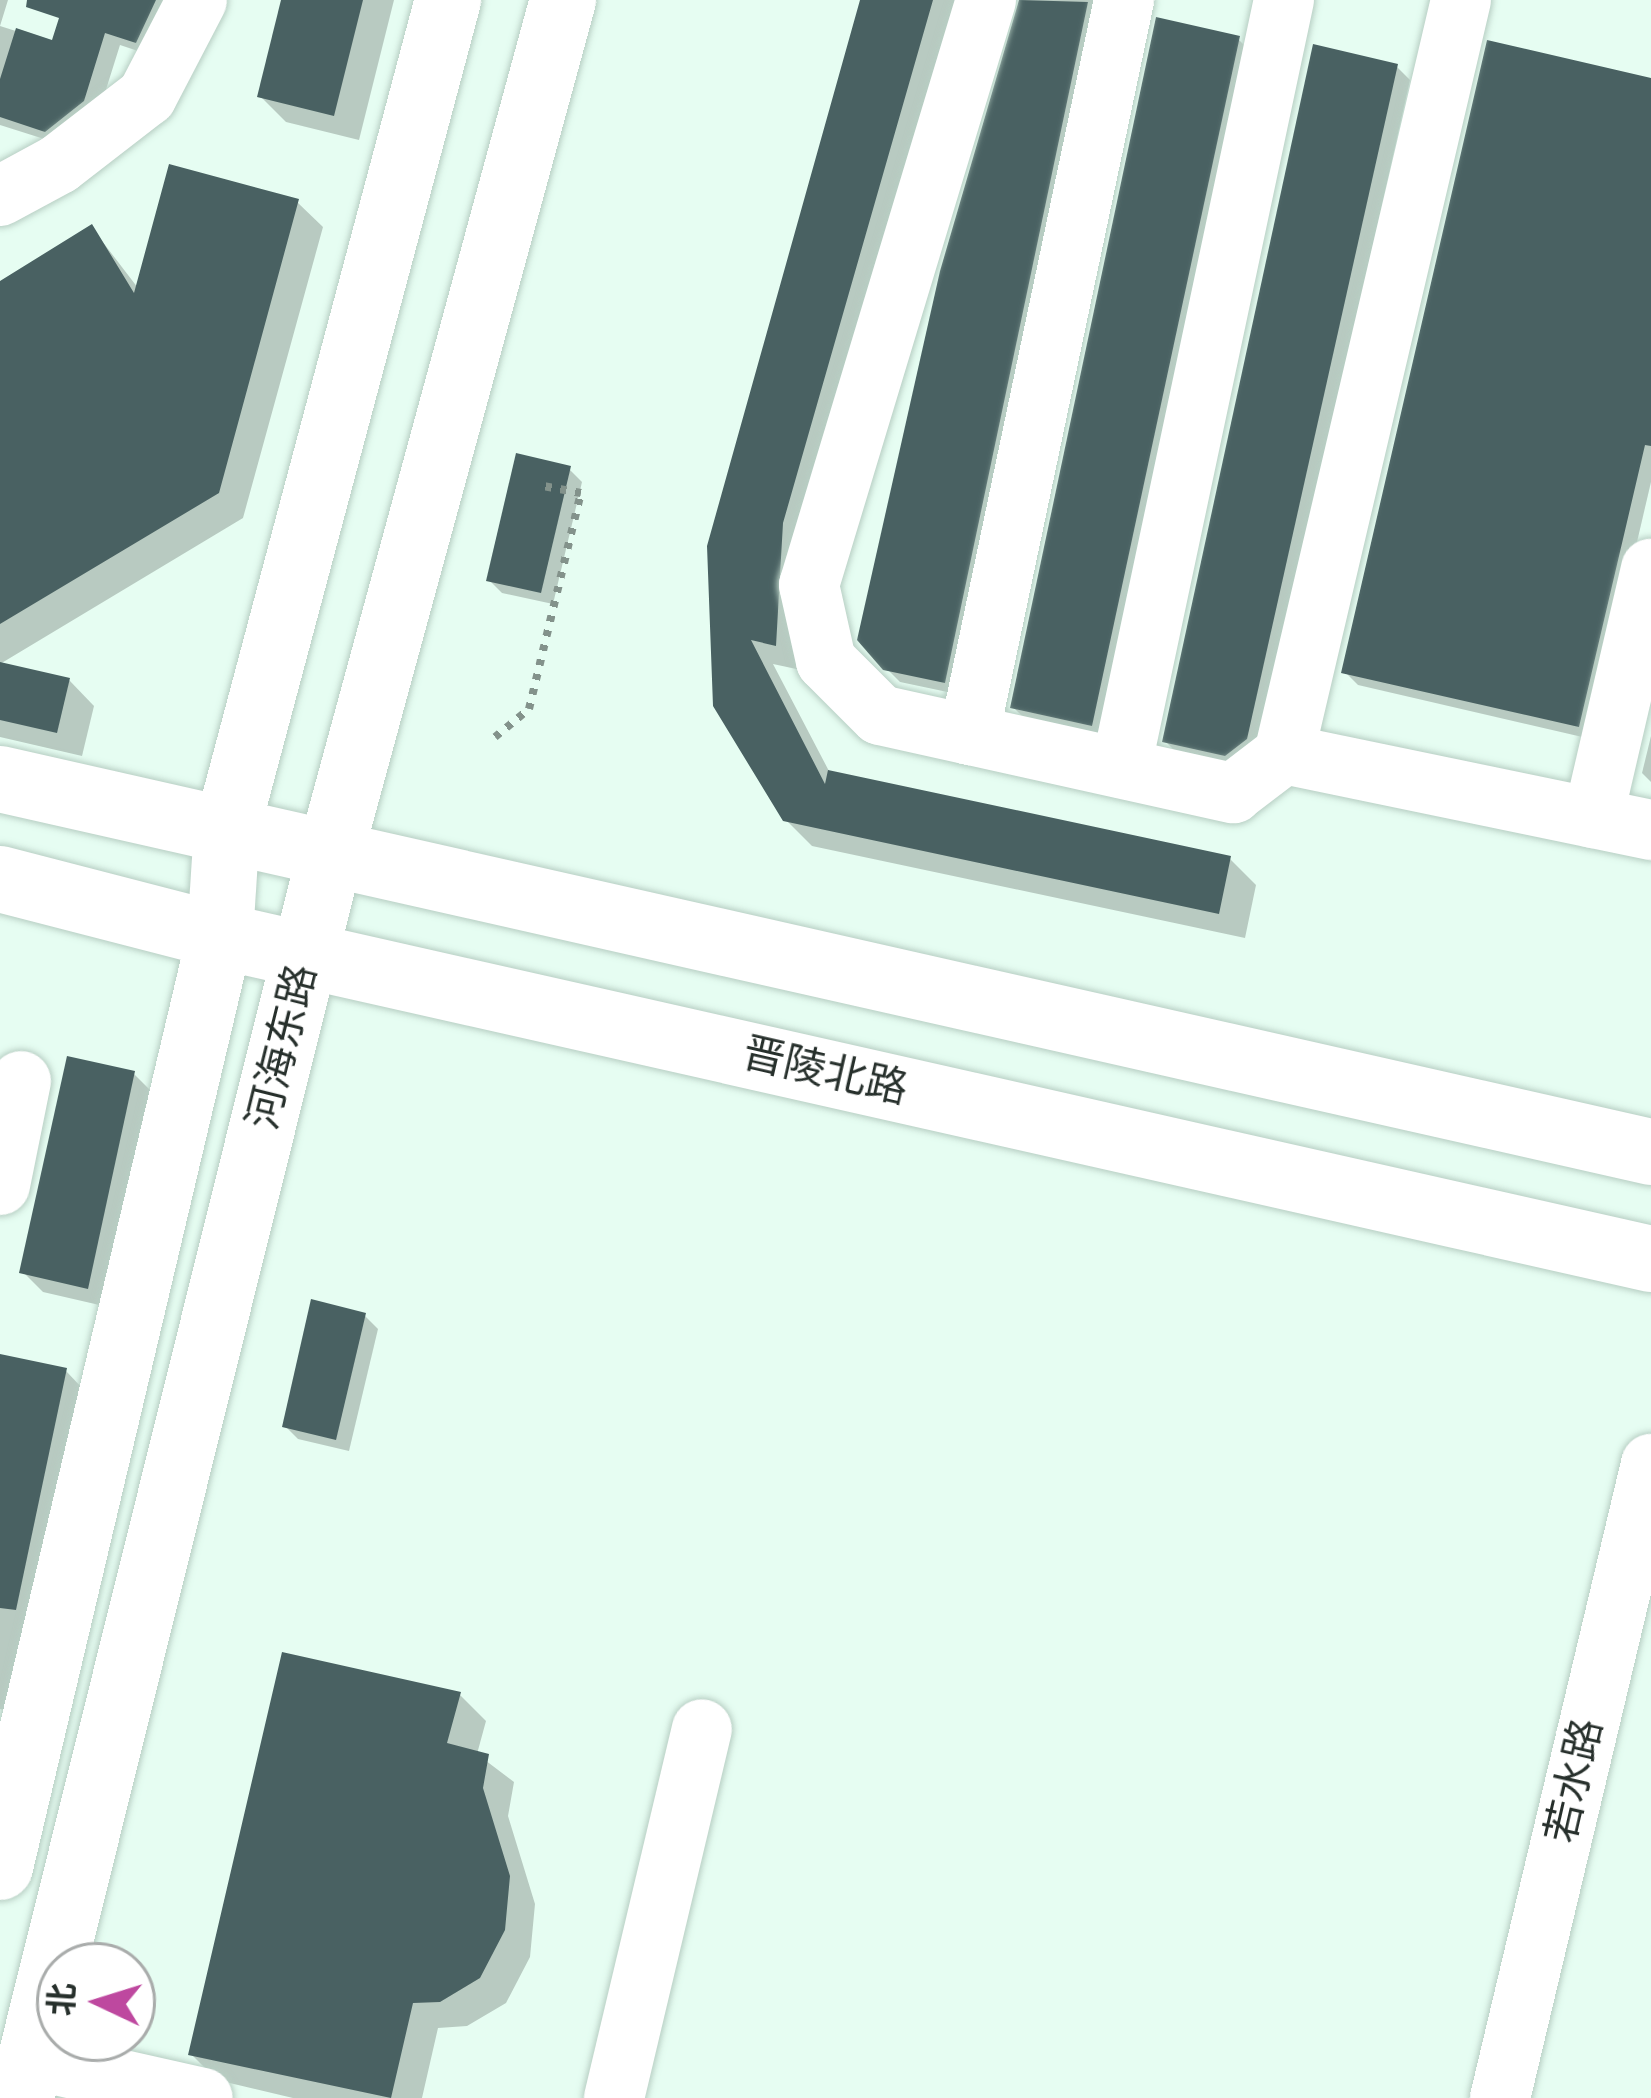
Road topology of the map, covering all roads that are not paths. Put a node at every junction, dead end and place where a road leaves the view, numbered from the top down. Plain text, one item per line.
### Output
1 (196, 0) edge
2 (448, 0) edge
3 (562, 0) edge
4 (986, 0) edge
5 (1124, 0) edge
6 (1284, 0) edge
7 (1461, 0) edge
8 (0, 196) edge
9 (1651, 569) edge
10 (969, 735) junction
11 (1284, 754) junction
12 (1121, 768) junction
13 (0, 779) edge
14 (1593, 818) junction
15 (227, 829) junction
16 (1651, 830) edge
17 (331, 851) junction
18 (0, 879) edge
19 (220, 936) junction
20 (306, 955) junction
21 (21, 1081) dead end
22 (1651, 1152) edge
23 (0, 1185) edge
24 (1651, 1259) edge
25 (1651, 1465) edge
26 (1635, 1600) edge
27 (702, 1729) dead end
28 (0, 1867) edge
29 (26, 2078) edge
30 (203, 2098) edge
31 (614, 2098) edge
32 (1500, 2098) edge

1 - 8 lane
2 - 15 main road, 河海东路
3 - 17 main road, 河海东路
4 - 10 lane
5 - 10 lane
6 - 12 lane
7 - 11 lane
9 - 14 lane
10 - 12 lane
11 - 12 lane
11 - 14 lane
13 - 15 main road
14 - 16 lane
15 - 17 main road
15 - 19 main road, 河海东路
17 - 20 main road, 河海东路
17 - 22 main road
18 - 19 main road, 晋陵北路
19 - 20 main road, 晋陵北路
19 - 28 main road, 河海东路
20 - 24 main road, 晋陵北路
20 - 29 main road, 河海东路
21 - 23 lane
25 - 26 lane, 若水路
26 - 32 lane, 若水路
27 - 31 lane
29 - 30 lane

